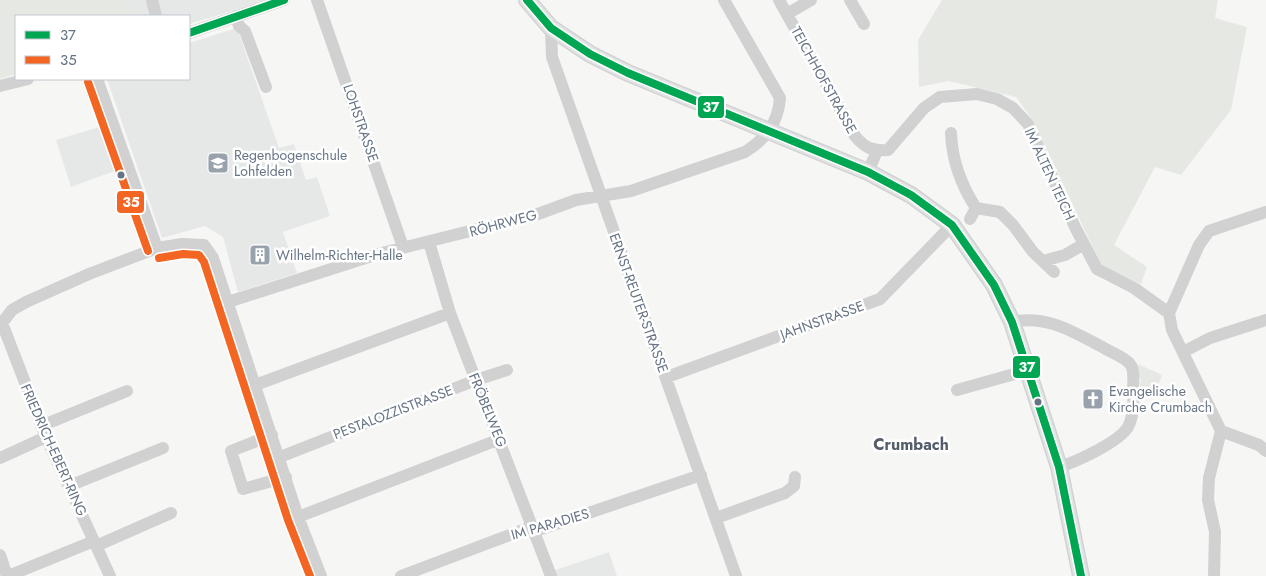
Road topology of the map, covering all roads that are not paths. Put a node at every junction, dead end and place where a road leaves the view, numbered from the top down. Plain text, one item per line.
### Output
1 (152, 0) edge
2 (284, 0) edge
3 (317, 0) edge
4 (527, 0) edge
5 (724, 0) edge
6 (780, 0) edge
7 (811, 0) edge
8 (850, 0) edge
9 (787, 14) junction
10 (156, 15) edge
11 (236, 16) junction
12 (864, 24) dead end
13 (551, 28) junction
14 (190, 33) edge
15 (24, 80) edge
16 (98, 80) edge
17 (0, 86) edge
18 (266, 87) dead end
19 (770, 131) junction
20 (951, 133) dead end
21 (877, 151) junction
22 (868, 172) junction
23 (600, 196) junction
24 (976, 208) junction
25 (1266, 212) edge
26 (970, 220) dead end
27 (952, 225) junction
28 (429, 242) junction
29 (1084, 244) junction
30 (157, 248) junction
31 (403, 248) junction
32 (1043, 261) junction
33 (1054, 272) dead end
34 (228, 302) junction
35 (450, 313) junction
36 (1169, 313) junction
37 (1266, 320) edge
38 (1, 322) edge
39 (1012, 322) junction
40 (1183, 352) junction
41 (507, 370) dead end
42 (1029, 370) junction
43 (667, 376) junction
44 (476, 380) junction
45 (255, 385) junction
46 (957, 390) dead end
47 (127, 391) dead end
48 (1221, 431) junction
49 (44, 432) junction
50 (272, 435) junction
51 (500, 439) junction
52 (163, 448) dead end
53 (1266, 451) edge
54 (280, 457) junction
55 (0, 458) edge
56 (1059, 466) junction
57 (701, 475) junction
58 (286, 476) junction
59 (795, 477) dead end
60 (69, 486) junction
61 (171, 513) dead end
62 (298, 517) junction
63 (716, 518) junction
64 (534, 528) junction
65 (95, 543) junction
66 (0, 555) edge
67 (8, 576) edge
68 (110, 576) edge
69 (321, 576) edge
70 (401, 576) edge
71 (551, 576) edge
72 (736, 576) edge
73 (1081, 576) edge
74 (1214, 576) edge

1 - 10 street
2 - 11 street
3 - 31 street, LOHSTRASSE
4 - 13 main road
5 - 19 street
6 - 9 street, TEICHHOFSTRASSE
7 - 9 street
8 - 12 street
9 - 21 street, TEICHHOFSTRASSE
11 - 14 street
11 - 18 street
13 - 19 main road
13 - 23 street, ERNST-REUTER-STRASSE
15 - 17 street
16 - 30 street
19 - 22 main road
19 - 23 street, RÖHRWEG
20 - 24 street
21 - 22 street
21 - 29 street, IM ALTEN TEICH
22 - 27 main road
23 - 28 street, RÖHRWEG
23 - 43 street, ERNST-REUTER-STRASSE
24 - 26 street
24 - 32 street
25 - 36 street
27 - 39 main road
27 - 43 street, JAHNSTRASSE
28 - 31 street, RÖHRWEG
28 - 35 street, FRÖBELWEG
29 - 32 street
29 - 36 street, IM ALTEN TEICH
30 - 34 street, FRIEDRICH-EBERT-RING
30 - 38 street, FRIEDRICH-EBERT-RING
31 - 34 street, RÖHRWEG
32 - 33 street
34 - 45 street
35 - 44 street, FRÖBELWEG
35 - 45 street
36 - 40 street
37 - 40 street
38 - 49 street, FRIEDRICH-EBERT-RING
39 - 42 main road
39 - 56 street
40 - 48 street
41 - 44 street, PESTALOZZISTRASSE
42 - 46 street
42 - 56 main road
43 - 57 street, ERNST-REUTER-STRASSE
44 - 51 street, FRÖBELWEG
44 - 54 street, PESTALOZZISTRASSE
45 - 50 street
47 - 49 street
48 - 53 street
48 - 74 street
49 - 55 street
49 - 60 street, FRIEDRICH-EBERT-RING
50 - 54 street
50 - 58 street
51 - 62 street
51 - 64 street, FRÖBELWEG
52 - 60 street
54 - 58 street
56 - 73 main road
57 - 63 street, ERNST-REUTER-STRASSE
57 - 64 street, IM PARADIES
58 - 62 street
59 - 63 street
60 - 65 street, FRIEDRICH-EBERT-RING
61 - 65 street
62 - 69 street
63 - 72 street, ERNST-REUTER-STRASSE
64 - 70 street, IM PARADIES
64 - 71 street, FRÖBELWEG
65 - 67 street
65 - 68 street, FRIEDRICH-EBERT-RING
66 - 67 street

